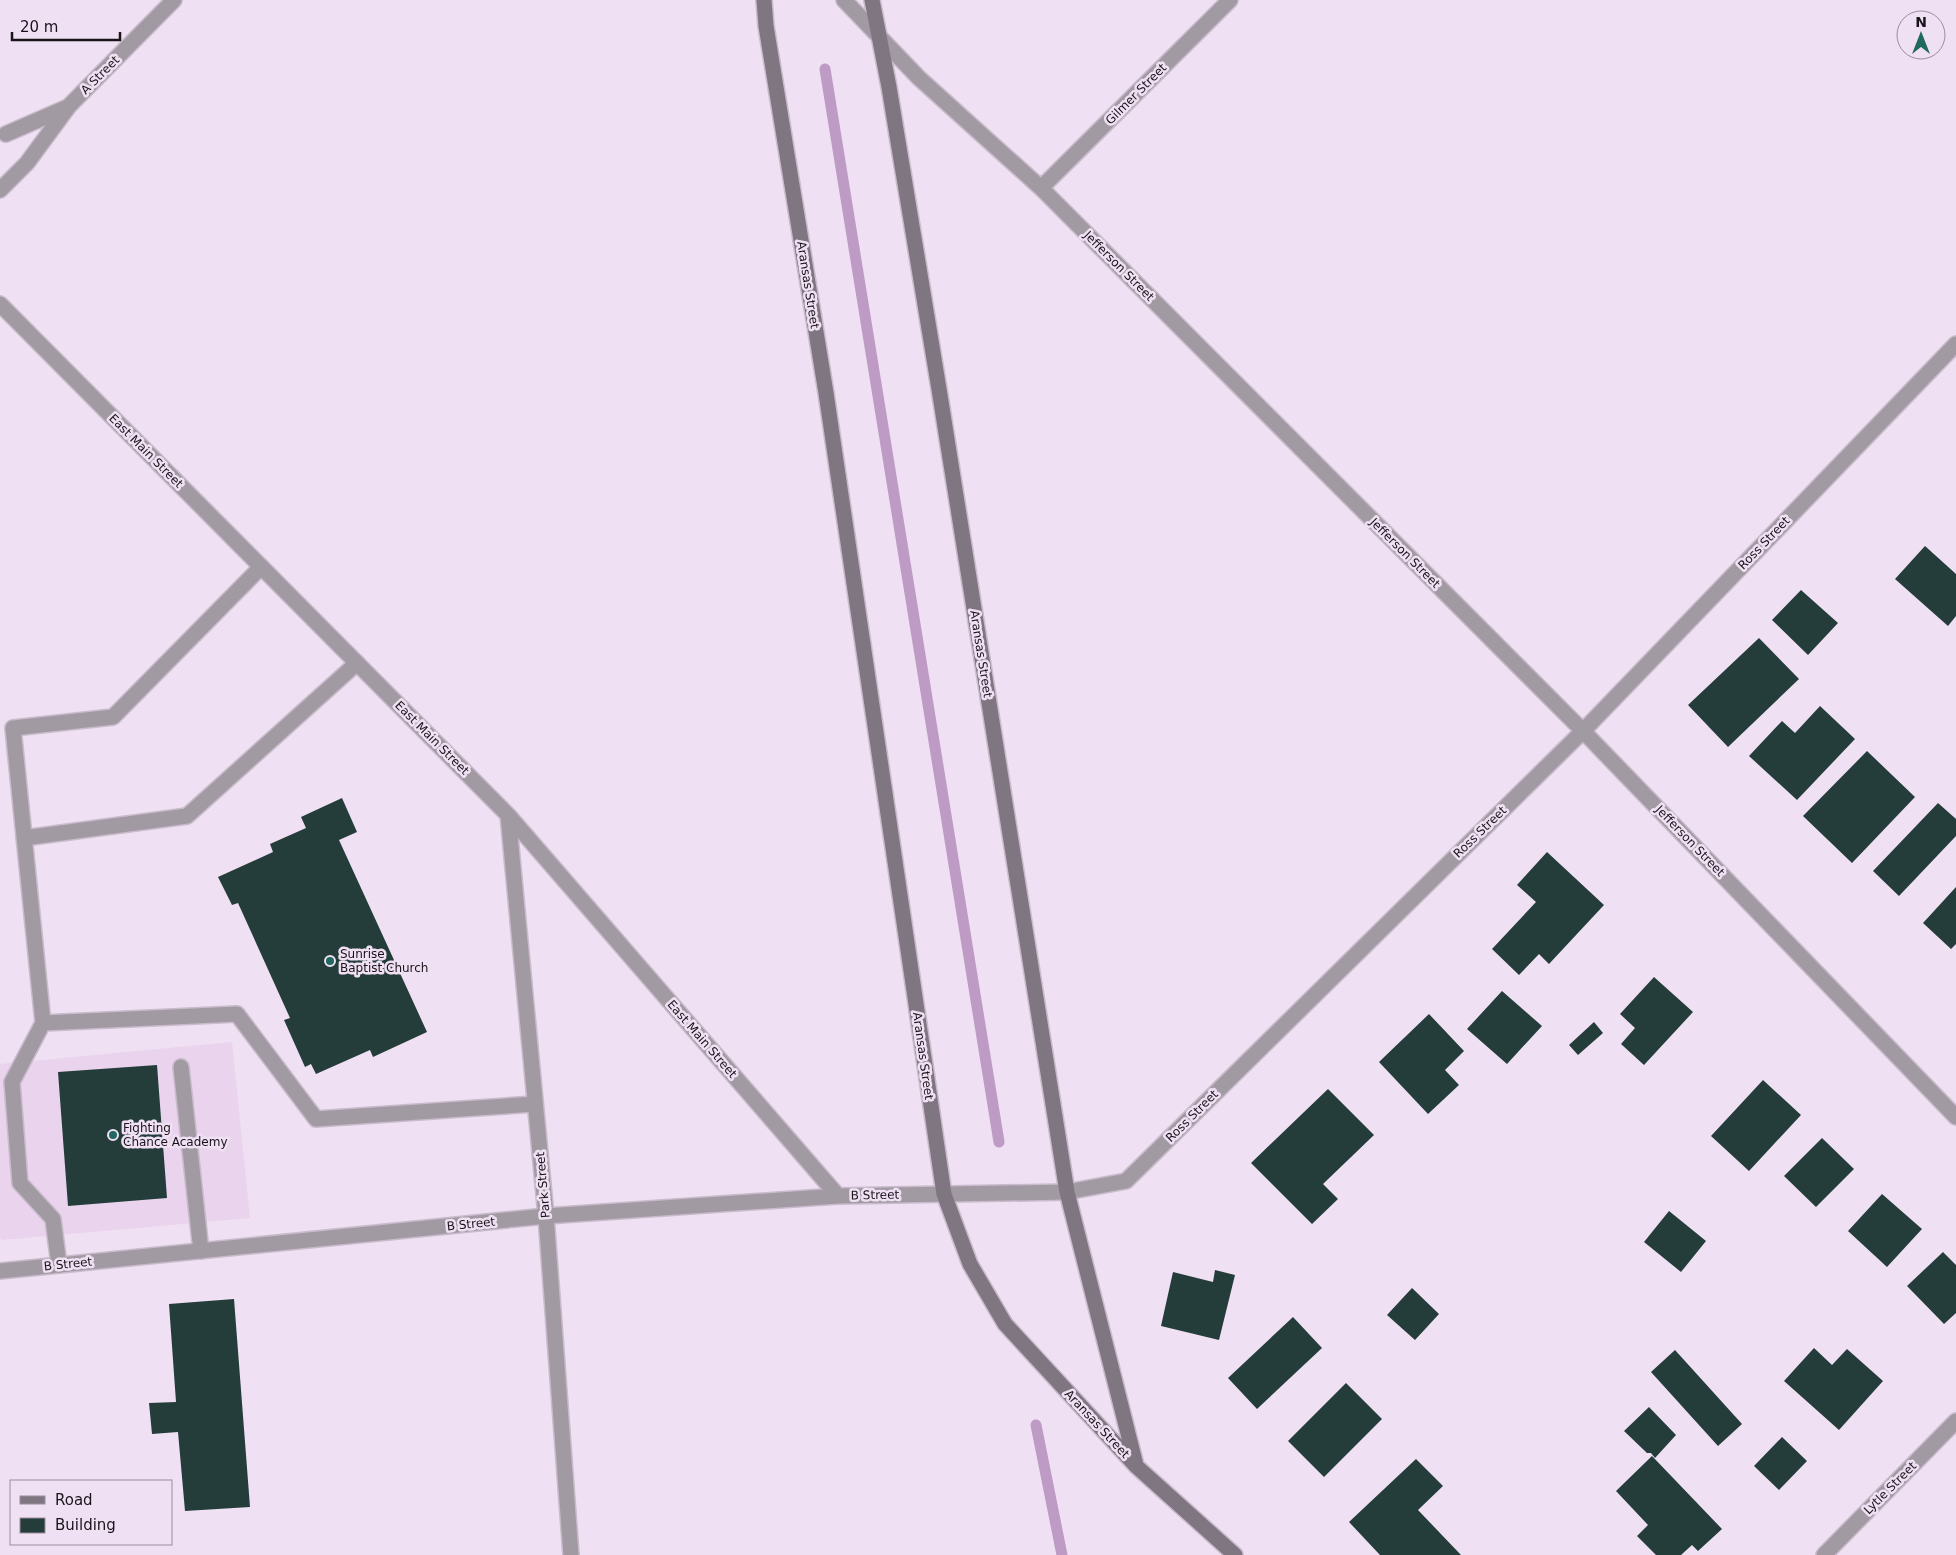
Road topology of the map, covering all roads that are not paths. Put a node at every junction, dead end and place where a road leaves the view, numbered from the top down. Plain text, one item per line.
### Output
1 (174, 0) edge
2 (764, 0) edge
3 (844, 0) edge
4 (872, 0) edge
5 (1230, 0) edge
6 (878, 35) junction
7 (69, 106) junction
8 (6, 134) dead end
9 (1041, 188) junction
10 (0, 190) edge
11 (0, 304) edge
12 (1956, 344) edge
13 (261, 567) junction
14 (356, 662) junction
15 (1583, 731) junction
16 (508, 815) junction
17 (24, 838) junction
18 (42, 1024) junction
19 (182, 1067) dead end
20 (535, 1104) junction
21 (1956, 1117) edge
22 (1067, 1192) junction
23 (944, 1194) junction
24 (838, 1196) junction
25 (546, 1216) junction
26 (201, 1251) junction
27 (58, 1265) junction
28 (0, 1271) edge
29 (1956, 1421) edge
30 (1136, 1466) junction
31 (571, 1555) edge
32 (1235, 1555) edge
33 (1824, 1555) edge

1 - 7 street, A Street
2 - 23 street, Aransas Street
3 - 6 street, Jefferson Street
4 - 6 street, Aransas Street
5 - 9 street, Gilmer Street
6 - 9 street, Jefferson Street
6 - 22 street, Aransas Street
7 - 8 street, A Street
7 - 10 street, A Street
9 - 15 street, Jefferson Street
11 - 13 street, East Main Street
12 - 15 street, Ross Street
13 - 14 street, East Main Street
13 - 17 street
14 - 16 street, East Main Street
14 - 17 street
15 - 21 street, Jefferson Street
15 - 22 street, Ross Street
16 - 20 street, Park Street
16 - 24 street, East Main Street
17 - 18 street
18 - 20 street
18 - 27 street
19 - 26 street
20 - 25 street, Park Street
22 - 23 street, Ross Street
22 - 30 street, Aransas Street
23 - 24 street, B Street
23 - 30 street, Aransas Street
24 - 25 street, B Street
25 - 26 street, B Street
25 - 31 street, Park Street
26 - 27 street, B Street
27 - 28 street, B Street
29 - 33 street, Lytle Street
30 - 32 street

